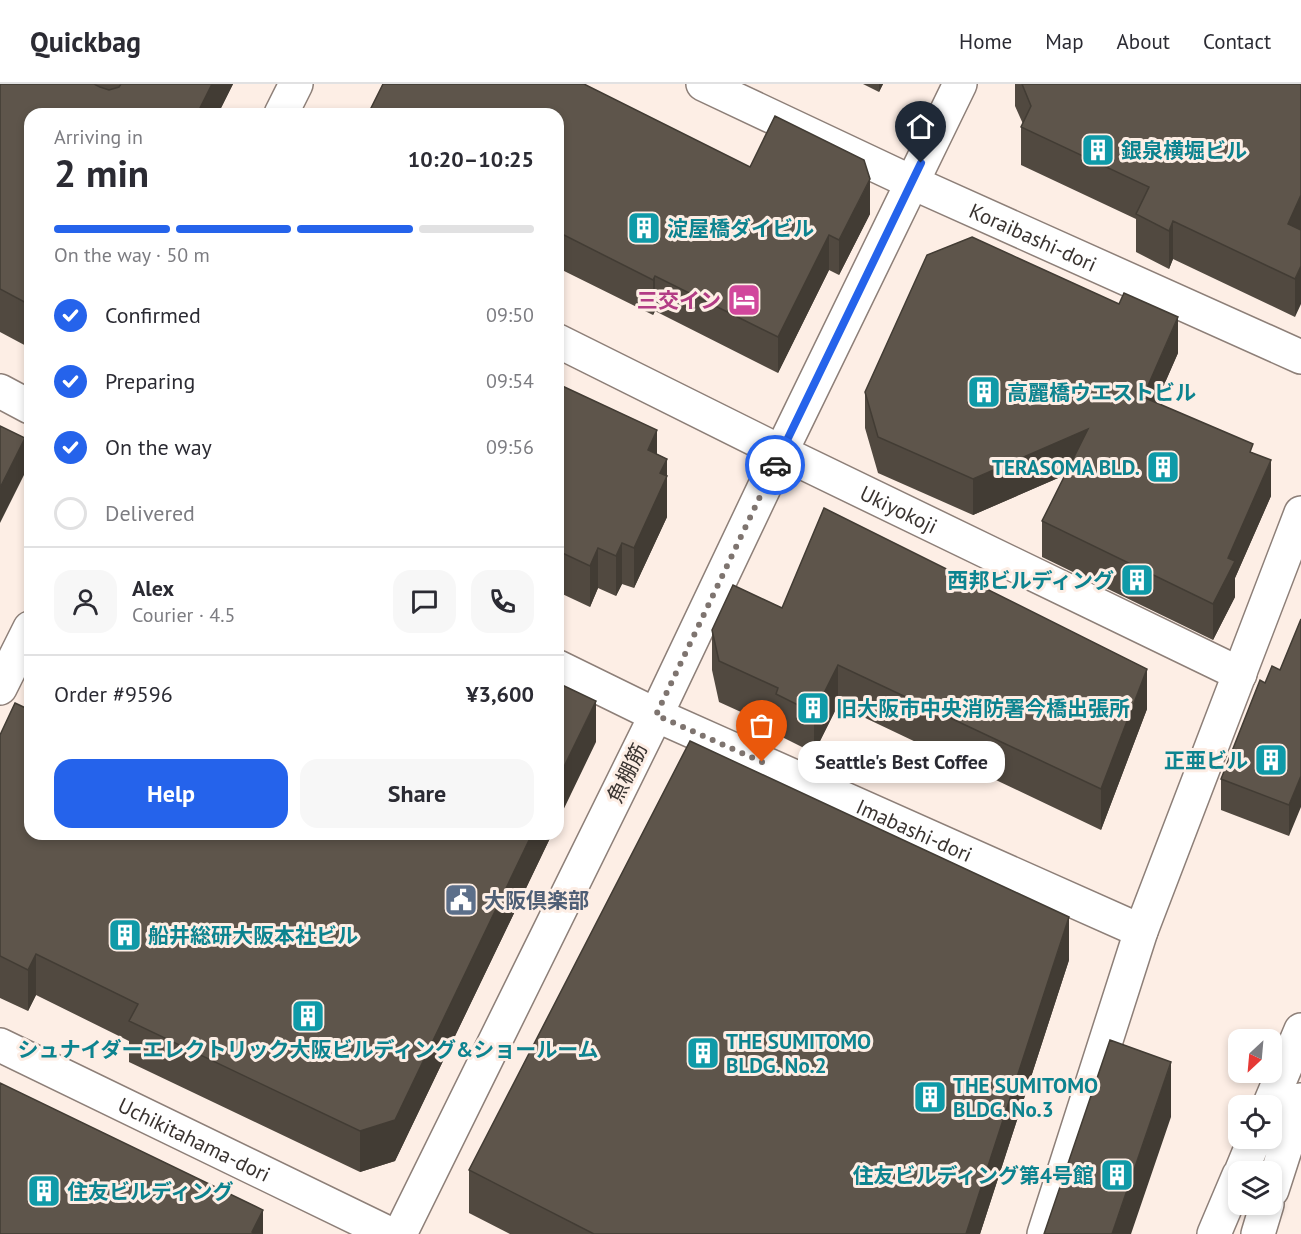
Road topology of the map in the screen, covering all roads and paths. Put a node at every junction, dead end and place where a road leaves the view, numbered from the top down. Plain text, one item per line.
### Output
1 (296, 84) edge
2 (703, 84) edge
3 (960, 84) edge
4 (284, 108) edge
5 (911, 182) junction
6 (564, 344) edge
7 (1301, 357) edge
8 (0, 391) edge
9 (24, 404) edge
10 (781, 452) junction
11 (1301, 513) edge
12 (24, 640) edge
13 (564, 670) edge
14 (1240, 674) junction
15 (0, 688) edge
16 (656, 715) junction
17 (1141, 931) junction
18 (1301, 1030) edge
19 (0, 1044) edge
20 (1274, 1095) edge
21 (1301, 1100) edge
22 (1281, 1161) edge
23 (1228, 1201) edge
24 (1264, 1215) edge
25 (390, 1234) edge
26 (400, 1234) edge
27 (1044, 1234) edge
28 (1214, 1234) edge
29 (1258, 1234) edge

1 - 4 main road
2 - 5 main road, Koraibashi-dori
3 - 5 main road, 魚棚筋
5 - 7 main road, Koraibashi-dori
5 - 10 main road, 魚棚筋
6 - 10 main road, Ukiyokoji
8 - 9 main road
10 - 14 main road, Ukiyokoji
10 - 16 main road, 魚棚筋
11 - 14 main road
12 - 15 main road
13 - 16 main road, Imabashi-dori
14 - 17 main road
16 - 17 main road, Imabashi-dori
16 - 26 main road, 魚棚筋
17 - 27 main road
18 - 20 main road
19 - 25 main road, Uchikitahama-dori
21 - 22 main road
23 - 28 main road
24 - 29 main road

